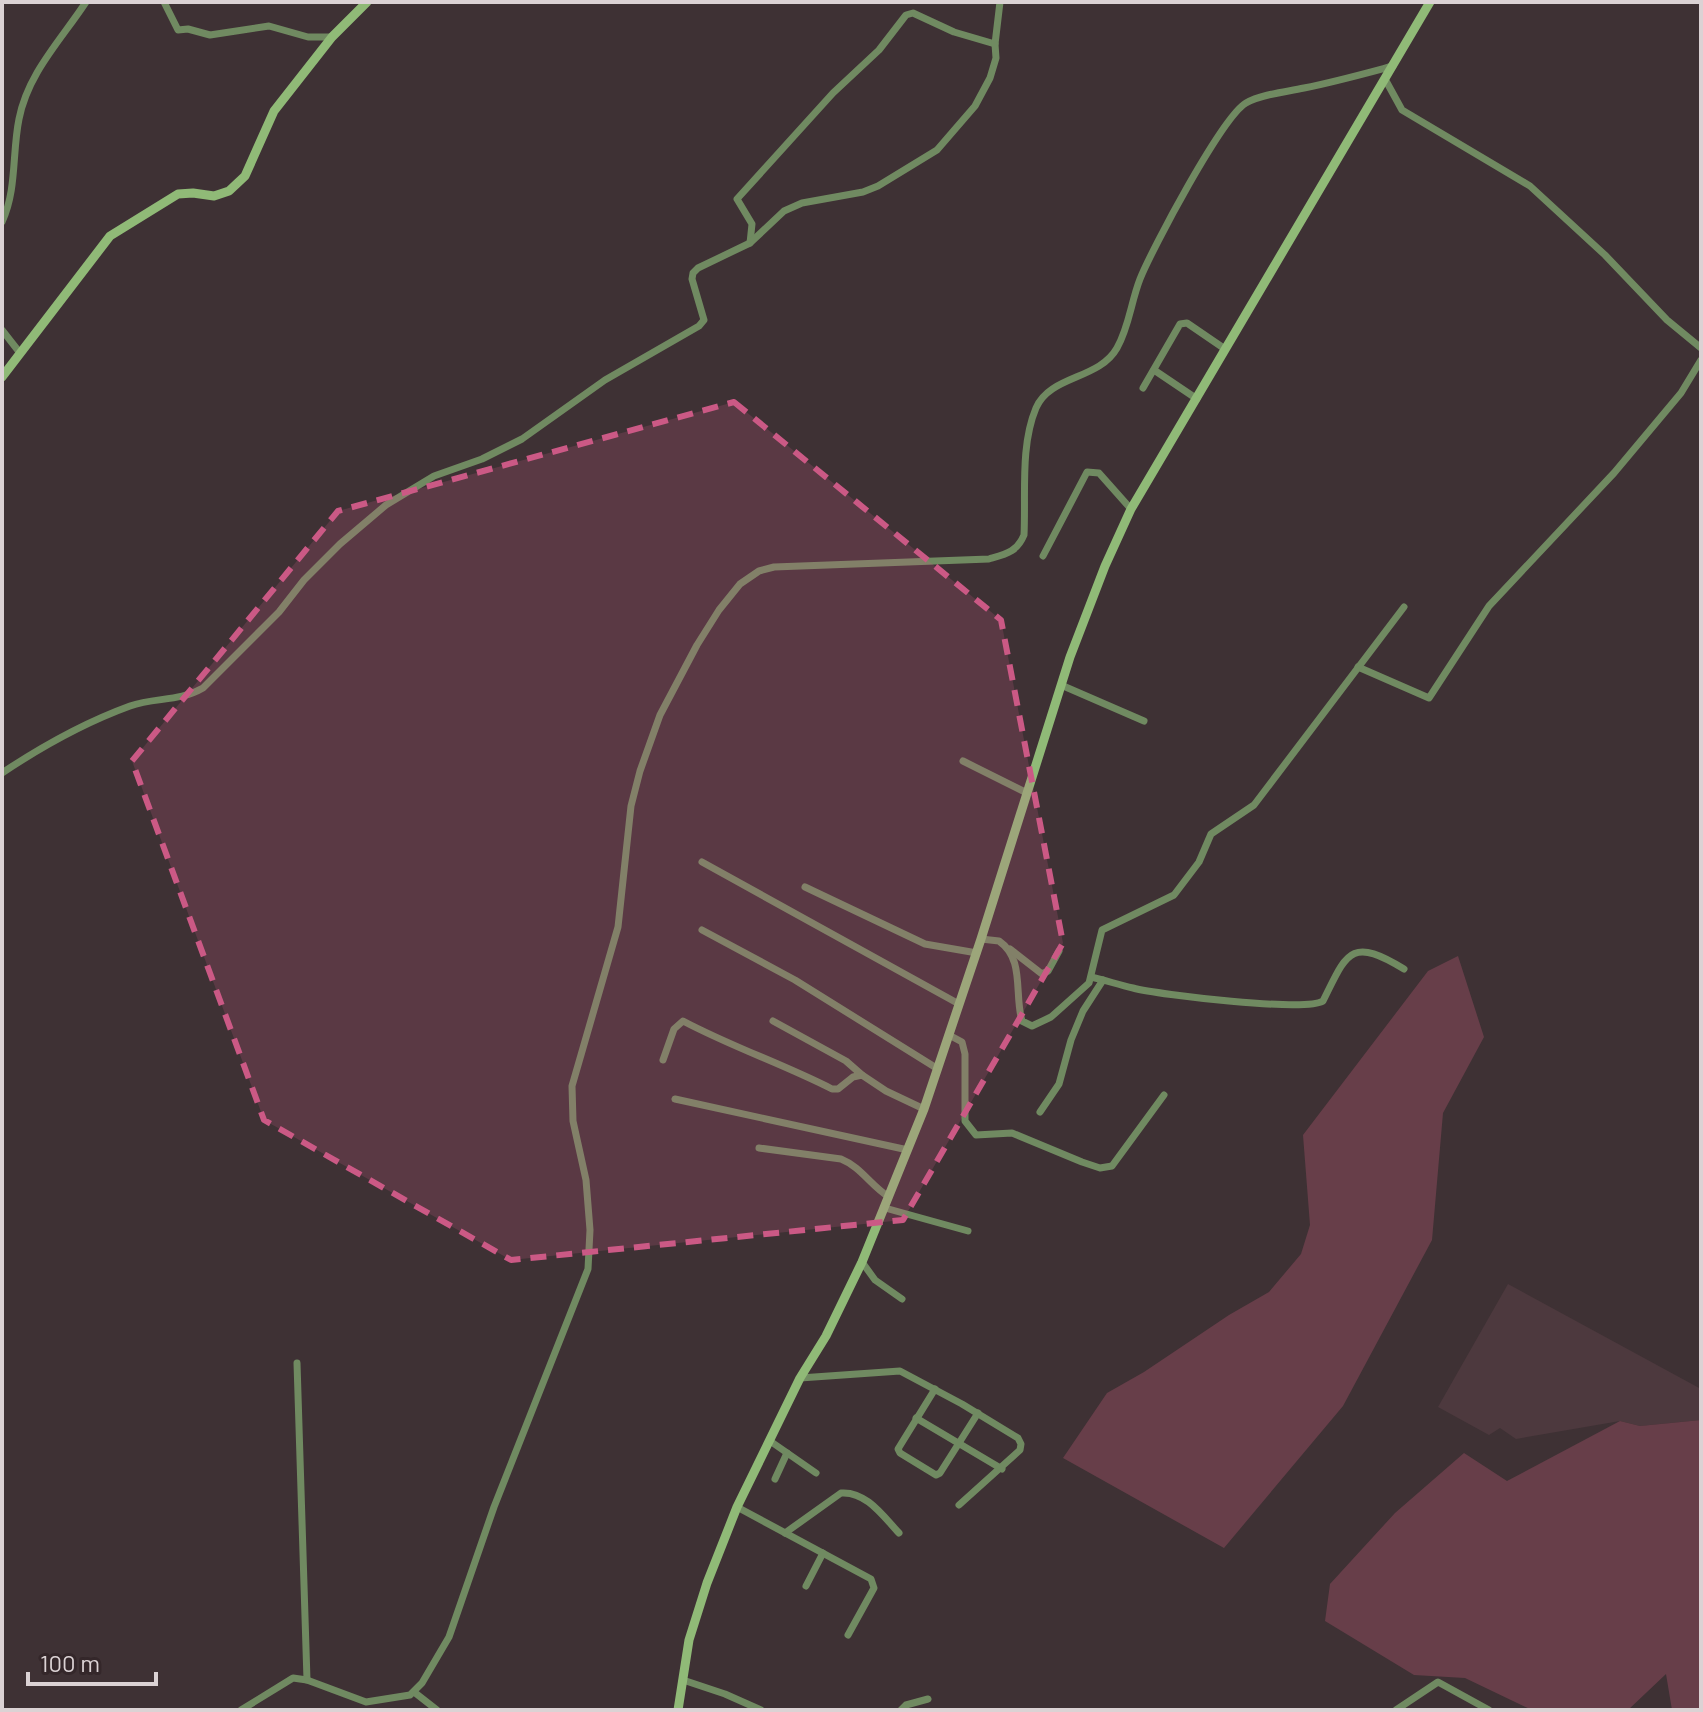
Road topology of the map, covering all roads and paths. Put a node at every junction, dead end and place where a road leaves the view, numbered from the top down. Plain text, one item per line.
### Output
1 (86, 2) edge
2 (164, 2) edge
3 (367, 2) edge
4 (1000, 2) edge
5 (1430, 2) edge
6 (332, 37) junction
7 (995, 44) junction
8 (1393, 66) junction
9 (1385, 79) junction
10 (2, 222) edge
11 (750, 243) junction
12 (2, 330) edge
13 (1701, 348) edge
14 (1225, 349) junction
15 (20, 353) junction
16 (1701, 360) edge
17 (1154, 370) junction
18 (2, 377) edge
19 (1143, 388) dead end
20 (1197, 399) junction
21 (1131, 509) junction
22 (1043, 556) dead end
23 (1404, 607) dead end
24 (1358, 667) junction
25 (1061, 685) junction
26 (1144, 721) dead end
27 (963, 761) dead end
28 (2, 773) edge
29 (1027, 793) junction
30 (702, 862) dead end
31 (805, 887) dead end
32 (702, 930) dead end
33 (981, 939) junction
34 (1005, 945) junction
35 (1059, 951) dead end
36 (977, 953) junction
37 (1404, 969) dead end
38 (1091, 977) junction
39 (1103, 980) junction
40 (959, 1004) junction
41 (773, 1021) dead end
42 (949, 1035) junction
43 (663, 1060) dead end
44 (938, 1069) junction
45 (862, 1075) junction
46 (1164, 1095) dead end
47 (675, 1099) dead end
48 (924, 1109) junction
49 (1040, 1112) dead end
50 (759, 1148) dead end
51 (908, 1150) junction
52 (889, 1197) junction
53 (885, 1208) junction
54 (968, 1231) dead end
55 (862, 1262) junction
56 (902, 1299) dead end
57 (297, 1363) dead end
58 (800, 1378) junction
59 (935, 1389) junction
60 (978, 1413) junction
61 (916, 1418) junction
62 (770, 1441) junction
63 (959, 1444) junction
64 (787, 1453) junction
65 (1002, 1469) junction
66 (816, 1473) dead end
67 (775, 1479) dead end
68 (959, 1505) dead end
69 (737, 1507) junction
70 (785, 1533) junction
71 (899, 1533) dead end
72 (823, 1553) junction
73 (806, 1586) dead end
74 (848, 1635) dead end
75 (307, 1680) junction
76 (683, 1680) junction
77 (414, 1692) junction
78 (928, 1699) dead end
79 (241, 1710) edge
80 (437, 1710) edge
81 (678, 1710) edge
82 (761, 1710) edge
83 (901, 1710) edge
84 (1396, 1710) edge
85 (1489, 1710) edge

1 - 10 street
2 - 6 street
3 - 6 main road
4 - 7 street
5 - 8 main road
6 - 15 main road
7 - 11 street
7 - 11 street
8 - 9 main road
8 - 77 street
9 - 13 street
9 - 14 main road
11 - 28 street
12 - 15 street
14 - 17 street
14 - 20 main road
15 - 18 main road
16 - 24 street
17 - 19 street
17 - 20 street
20 - 21 main road
21 - 22 street
21 - 25 main road
23 - 24 street
24 - 38 street
25 - 26 street
25 - 29 main road
27 - 29 street
29 - 33 main road
30 - 40 street
31 - 36 street
32 - 44 street
33 - 34 street
33 - 36 main road
34 - 35 street
34 - 38 street
36 - 40 main road
37 - 39 street
38 - 39 street
39 - 49 street
40 - 42 main road
41 - 45 street
42 - 44 main road
42 - 46 street
43 - 45 street
44 - 48 main road
45 - 48 street
47 - 51 street
48 - 51 main road
50 - 52 street
51 - 52 main road
52 - 53 main road
53 - 54 street
53 - 55 main road
55 - 56 street
55 - 58 main road
57 - 75 street
58 - 59 street
58 - 62 main road
59 - 60 street
59 - 61 street
60 - 63 street
60 - 65 street
61 - 63 street
61 - 63 street
62 - 64 street
62 - 69 main road
63 - 65 street
64 - 66 street
64 - 67 street
65 - 68 street
69 - 70 street
69 - 76 main road
70 - 71 street
70 - 72 street
72 - 73 street
72 - 74 street
75 - 77 street
75 - 79 street
76 - 81 main road
76 - 82 street
77 - 80 street
78 - 83 street
84 - 85 street

